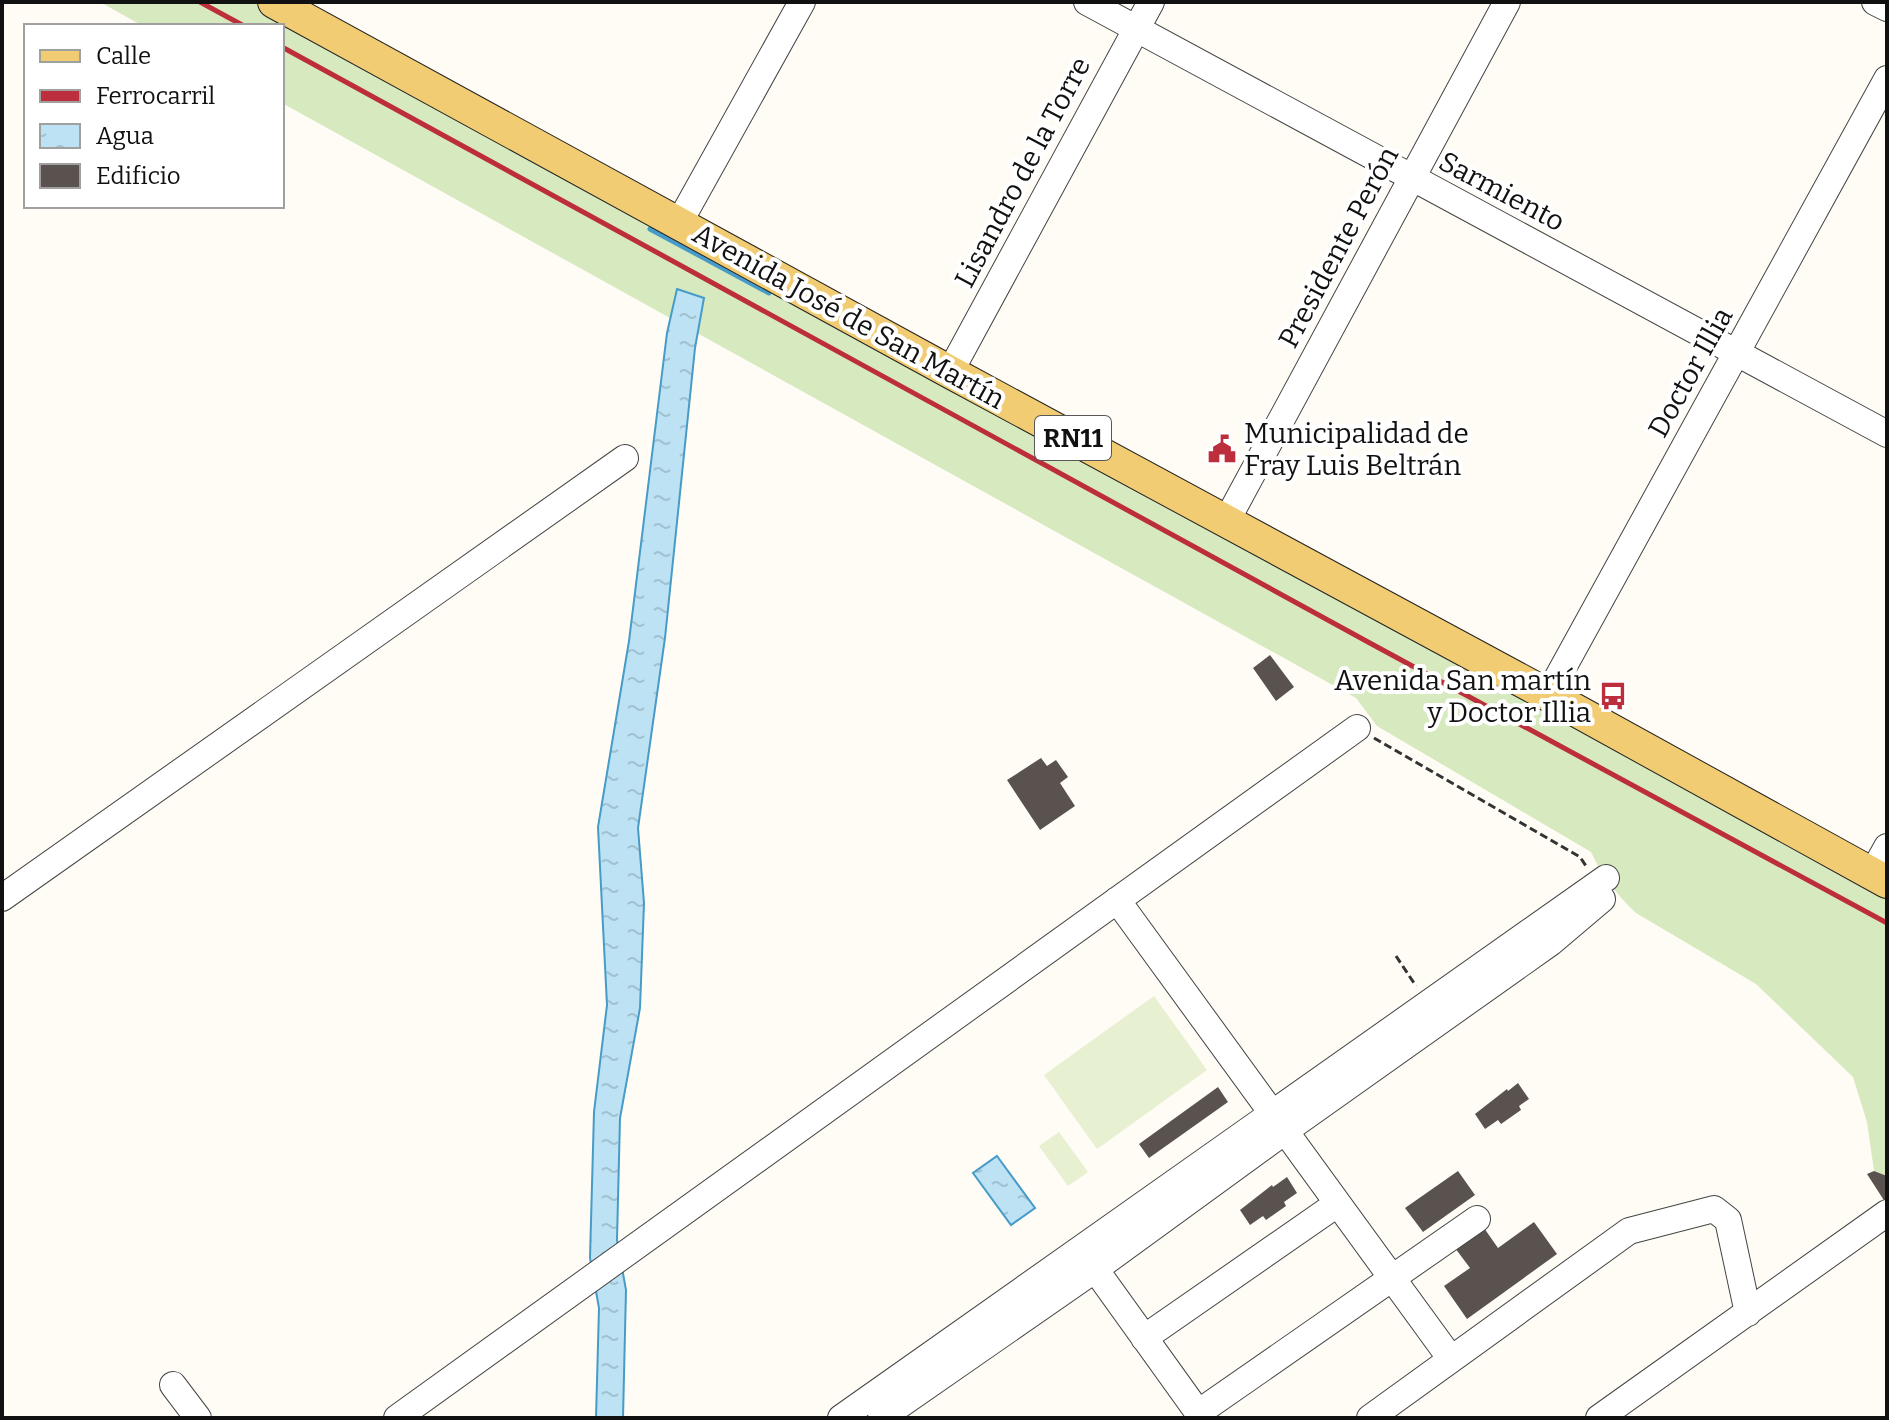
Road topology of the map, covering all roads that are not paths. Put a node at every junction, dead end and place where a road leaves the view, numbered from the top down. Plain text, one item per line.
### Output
1 (274, 2) edge
2 (802, 2) edge
3 (1087, 2) edge
4 (1151, 2) edge
5 (1507, 2) edge
6 (1875, 2) edge
7 (1887, 8) edge
8 (1136, 29) junction
9 (1887, 79) edge
10 (1411, 179) junction
11 (679, 223) junction
12 (1736, 353) junction
13 (950, 372) junction
14 (1887, 434) edge
15 (625, 458) dead end
16 (1226, 522) junction
17 (1548, 695) junction
18 (1357, 728) road end
19 (1882, 868) edge
20 (1606, 884) road end
21 (2, 898) edge
22 (1117, 900) junction
23 (1279, 1123) junction
24 (1337, 1204) junction
25 (1887, 1213) edge
26 (1477, 1219) dead end
27 (1088, 1259) junction
28 (1391, 1278) junction
29 (1748, 1313) junction
30 (1144, 1338) junction
31 (1451, 1359) junction
32 (173, 1385) dead end
33 (1200, 1415) edge
34 (198, 1418) edge
35 (397, 1418) edge
36 (841, 1418) edge
37 (881, 1418) edge
38 (1370, 1418) edge
39 (1599, 1418) edge

1 - 11 main road, Avenida José de San Martín / RN11
2 - 11 street
3 - 8 street, Sarmiento
4 - 8 street, Lisandro de la Torre
5 - 10 street, Presidente Perón
6 - 7 street
8 - 10 street, Sarmiento
8 - 13 street, Lisandro de la Torre
9 - 12 street, Doctor Illia
10 - 12 street, Sarmiento
10 - 16 street, Presidente Perón
11 - 13 main road, Avenida José de San Martín / RN11
12 - 14 street, Sarmiento
12 - 17 street, Doctor Illia
13 - 16 main road, Avenida José de San Martín / RN11
15 - 21 street
16 - 17 main road, Avenida José de San Martín / RN11
17 - 19 main road, Avenida José de San Martín / RN11
18 - 22 street
20 - 23 street
22 - 23 street
22 - 35 street
23 - 24 street
23 - 27 street
24 - 28 street
24 - 30 street
25 - 29 street
26 - 28 street
27 - 30 street
27 - 36 street
27 - 37 street
28 - 31 street
28 - 33 street
29 - 31 street
29 - 39 street
30 - 33 street
31 - 38 street
32 - 34 street

